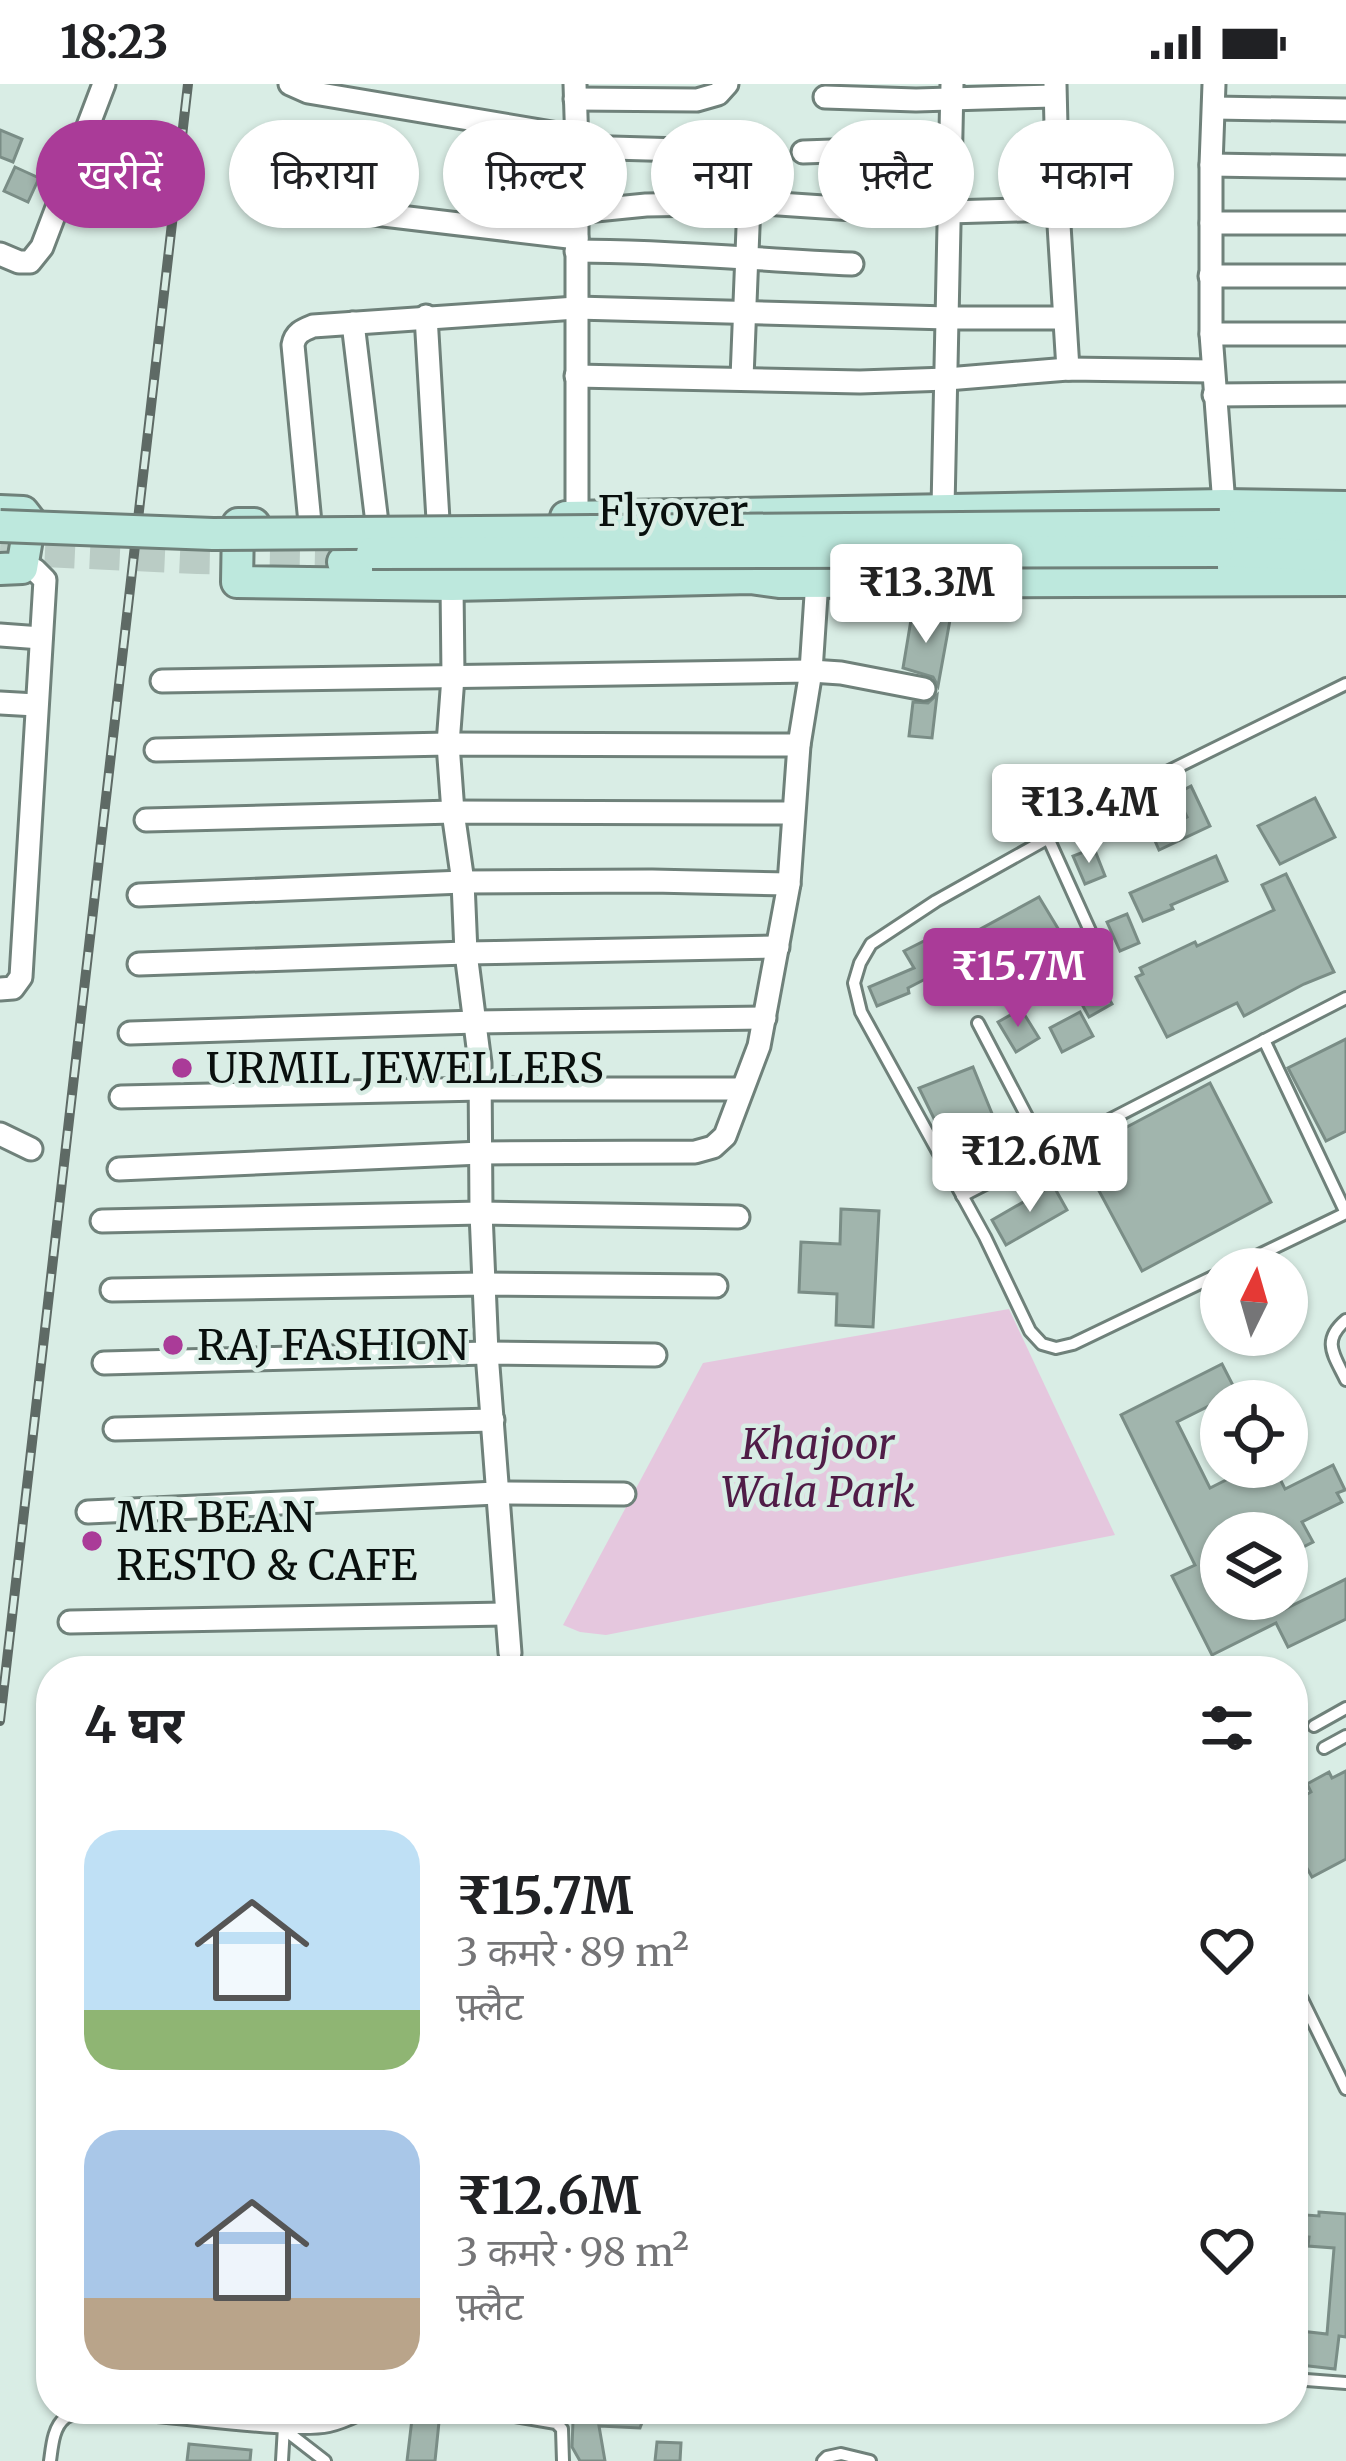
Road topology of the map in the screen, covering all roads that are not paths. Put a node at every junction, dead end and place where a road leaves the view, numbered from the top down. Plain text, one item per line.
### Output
1 (104, 84) edge
2 (290, 84) edge
3 (727, 84) edge
4 (1214, 84) edge
5 (1054, 90) edge
6 (575, 91) edge
7 (952, 91) edge
8 (825, 97) dead end
9 (1214, 108) junction
10 (1346, 110) edge
11 (459, 120) edge
12 (1055, 120) edge
13 (818, 151) edge
14 (802, 152) dead end
15 (1211, 165) junction
16 (1346, 167) edge
17 (419, 221) edge
18 (1210, 223) junction
19 (1346, 223) edge
20 (576, 228) edge
21 (748, 228) edge
22 (948, 228) edge
23 (1059, 228) edge
24 (577, 244) junction
25 (0, 254) edge
26 (746, 259) junction
27 (853, 264) dead end
28 (1210, 275) junction
29 (1346, 276) edge
30 (576, 308) junction
31 (743, 312) junction
32 (426, 316) junction
33 (948, 318) junction
34 (1064, 318) junction
35 (353, 322) junction
36 (1211, 334) junction
37 (1346, 334) edge
38 (1068, 369) junction
39 (1212, 370) junction
40 (577, 376) junction
41 (742, 378) junction
42 (946, 379) junction
43 (1346, 394) edge
44 (1214, 395) junction
45 (1224, 505) junction
46 (1346, 507) edge
47 (943, 508) junction
48 (0, 511) edge
49 (765, 512) junction
50 (577, 517) junction
51 (438, 520) junction
52 (377, 523) junction
53 (310, 524) junction
54 (0, 526) edge
55 (1346, 529) edge
56 (1346, 556) edge
57 (8, 560) edge
58 (764, 580) junction
59 (818, 580) junction
60 (1346, 580) edge
61 (452, 585) junction
62 (0, 635) edge
63 (41, 638) junction
64 (811, 671) junction
65 (453, 676) junction
66 (162, 681) dead end
67 (1346, 684) edge
68 (924, 689) dead end
69 (0, 703) edge
70 (36, 705) junction
71 (448, 744) junction
72 (799, 745) junction
73 (156, 750) dead end
74 (453, 812) junction
75 (793, 813) junction
76 (146, 820) dead end
77 (1048, 838) junction
78 (463, 882) junction
79 (789, 884) junction
80 (139, 896) dead end
81 (778, 947) junction
82 (466, 953) junction
83 (1100, 953) dead end
84 (139, 964) dead end
85 (1, 992) edge
86 (1346, 998) edge
87 (765, 1018) junction
88 (476, 1022) junction
89 (978, 1023) dead end
90 (130, 1033) dead end
91 (1264, 1040) junction
92 (481, 1089) junction
93 (742, 1090) junction
94 (121, 1097) dead end
95 (0, 1134) edge
96 (31, 1149) dead end
97 (482, 1153) junction
98 (1046, 1153) junction
99 (119, 1169) dead end
100 (962, 1196) junction
101 (482, 1213) junction
102 (1346, 1213) edge
103 (738, 1216) dead end
104 (102, 1221) dead end
105 (1274, 1248) edge
106 (1200, 1283) edge
107 (484, 1284) junction
108 (716, 1286) dead end
109 (112, 1290) dead end
110 (1346, 1320) edge
111 (487, 1353) junction
112 (655, 1355) dead end
113 (104, 1363) dead end
114 (1346, 1380) edge
115 (493, 1420) junction
116 (116, 1430) dead end
117 (497, 1492) junction
118 (624, 1494) dead end
119 (88, 1512) dead end
120 (505, 1615) junction
121 (70, 1622) dead end
122 (510, 1653) dead end
123 (1346, 1708) edge
124 (1314, 1726) dead end
125 (1346, 1736) edge
126 (1324, 1748) dead end
127 (1308, 2019) edge
128 (1346, 2089) edge
129 (1308, 2380) edge
130 (1346, 2383) edge
131 (59, 2424) edge
132 (230, 2424) edge
133 (284, 2424) edge
134 (335, 2424) edge
135 (558, 2424) edge
136 (284, 2429) junction
137 (50, 2461) edge
138 (282, 2461) edge
139 (325, 2461) edge
140 (563, 2461) edge
141 (824, 2461) edge
142 (869, 2461) edge

1 - 25 street
2 - 11 street
3 - 6 street
4 - 9 street
5 - 7 street
5 - 12 street
7 - 8 street
9 - 10 street
9 - 15 street
13 - 14 street
15 - 16 street
15 - 18 street
17 - 24 street
18 - 19 street
18 - 28 street
20 - 24 street
21 - 26 street
22 - 33 street
23 - 34 street
24 - 26 street
24 - 30 street
26 - 27 street
26 - 31 street
28 - 29 street
28 - 36 street
30 - 31 street
30 - 32 street
30 - 40 street
31 - 33 street
31 - 41 street
32 - 35 street
32 - 51 street
33 - 34 street
33 - 42 street
34 - 38 street
35 - 52 street
35 - 53 street
36 - 37 street
36 - 39 street
38 - 39 street
38 - 42 street
39 - 44 street
40 - 41 street
40 - 50 street
41 - 42 street
42 - 47 street
43 - 44 street
44 - 45 street
45 - 46 street
45 - 47 street
47 - 49 street
48 - 57 street
49 - 50 street
49 - 58 street
49 - 58 street
50 - 51 street
51 - 52 street
52 - 53 street
53 - 61 street
54 - 55 street, Flyover, bridge
56 - 57 street, Flyover, bridge
57 - 63 street
58 - 59 street
58 - 61 street
59 - 60 street
59 - 64 street
61 - 65 street
62 - 63 street
63 - 70 street
64 - 65 street
64 - 68 street
64 - 72 street
65 - 66 street
65 - 71 street
67 - 77 lane
69 - 70 street
70 - 85 street
71 - 72 street
71 - 73 street
71 - 74 street
72 - 75 street
74 - 75 street
74 - 76 street
74 - 78 street
75 - 79 street
77 - 83 lane
77 - 100 lane
78 - 79 street
78 - 80 street
78 - 82 street
79 - 81 street
81 - 82 street
81 - 87 street
82 - 84 street
82 - 88 street
86 - 91 lane
87 - 88 street
87 - 93 street
88 - 90 street
88 - 92 street
89 - 98 lane
91 - 98 lane
91 - 102 lane
92 - 93 street
92 - 94 street
92 - 97 street
93 - 97 street
95 - 96 street
97 - 99 street
97 - 101 street
98 - 100 lane
100 - 106 lane
101 - 103 street
101 - 104 street
101 - 107 street
102 - 105 lane
107 - 108 street
107 - 109 street
107 - 111 street
110 - 114 lane
111 - 112 street
111 - 113 street
111 - 115 street
115 - 116 street
115 - 117 street
117 - 118 street
117 - 119 street
117 - 120 street
120 - 121 street
120 - 122 street
123 - 124 lane
125 - 126 lane
127 - 128 lane
129 - 130 lane
131 - 137 lane
132 - 136 lane
133 - 136 lane
134 - 136 lane
135 - 140 lane
136 - 138 lane
136 - 139 lane
141 - 142 lane

